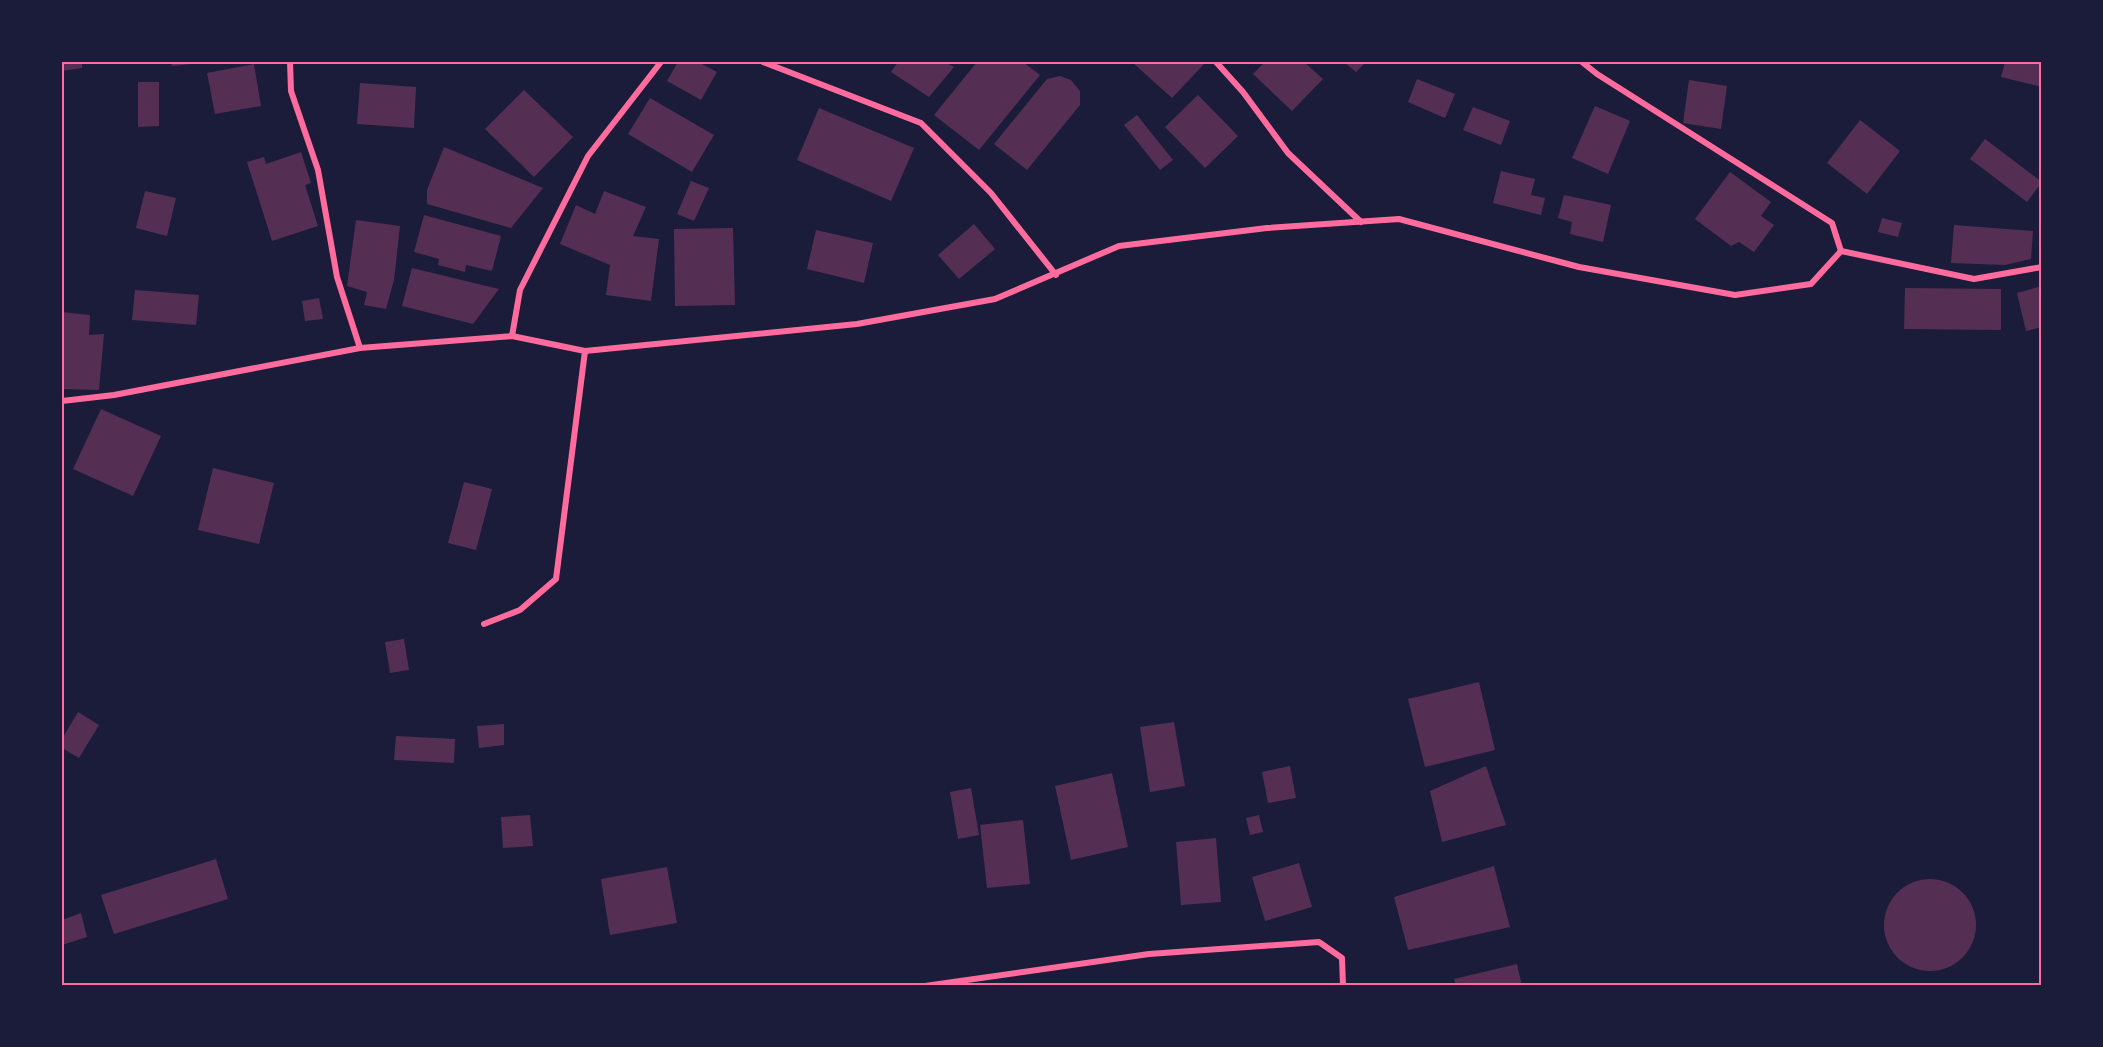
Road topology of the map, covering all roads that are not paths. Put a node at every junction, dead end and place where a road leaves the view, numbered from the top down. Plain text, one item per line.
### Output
1 (290, 62) edge
2 (661, 62) edge
3 (763, 62) edge
4 (1216, 62) edge
5 (1582, 62) edge
6 (1361, 222) junction
7 (1841, 251) junction
8 (2042, 267) edge
9 (1056, 275) junction
10 (512, 336) junction
11 (360, 348) junction
12 (585, 351) junction
13 (62, 401) edge
14 (484, 624) dead end
15 (925, 986) edge
16 (1343, 986) edge

1 - 11 street
2 - 10 street
3 - 9 street
4 - 6 street
5 - 7 street
6 - 7 street
6 - 9 street
7 - 8 street
9 - 12 street
10 - 11 street
10 - 12 street
11 - 13 street
12 - 14 street
15 - 16 street

